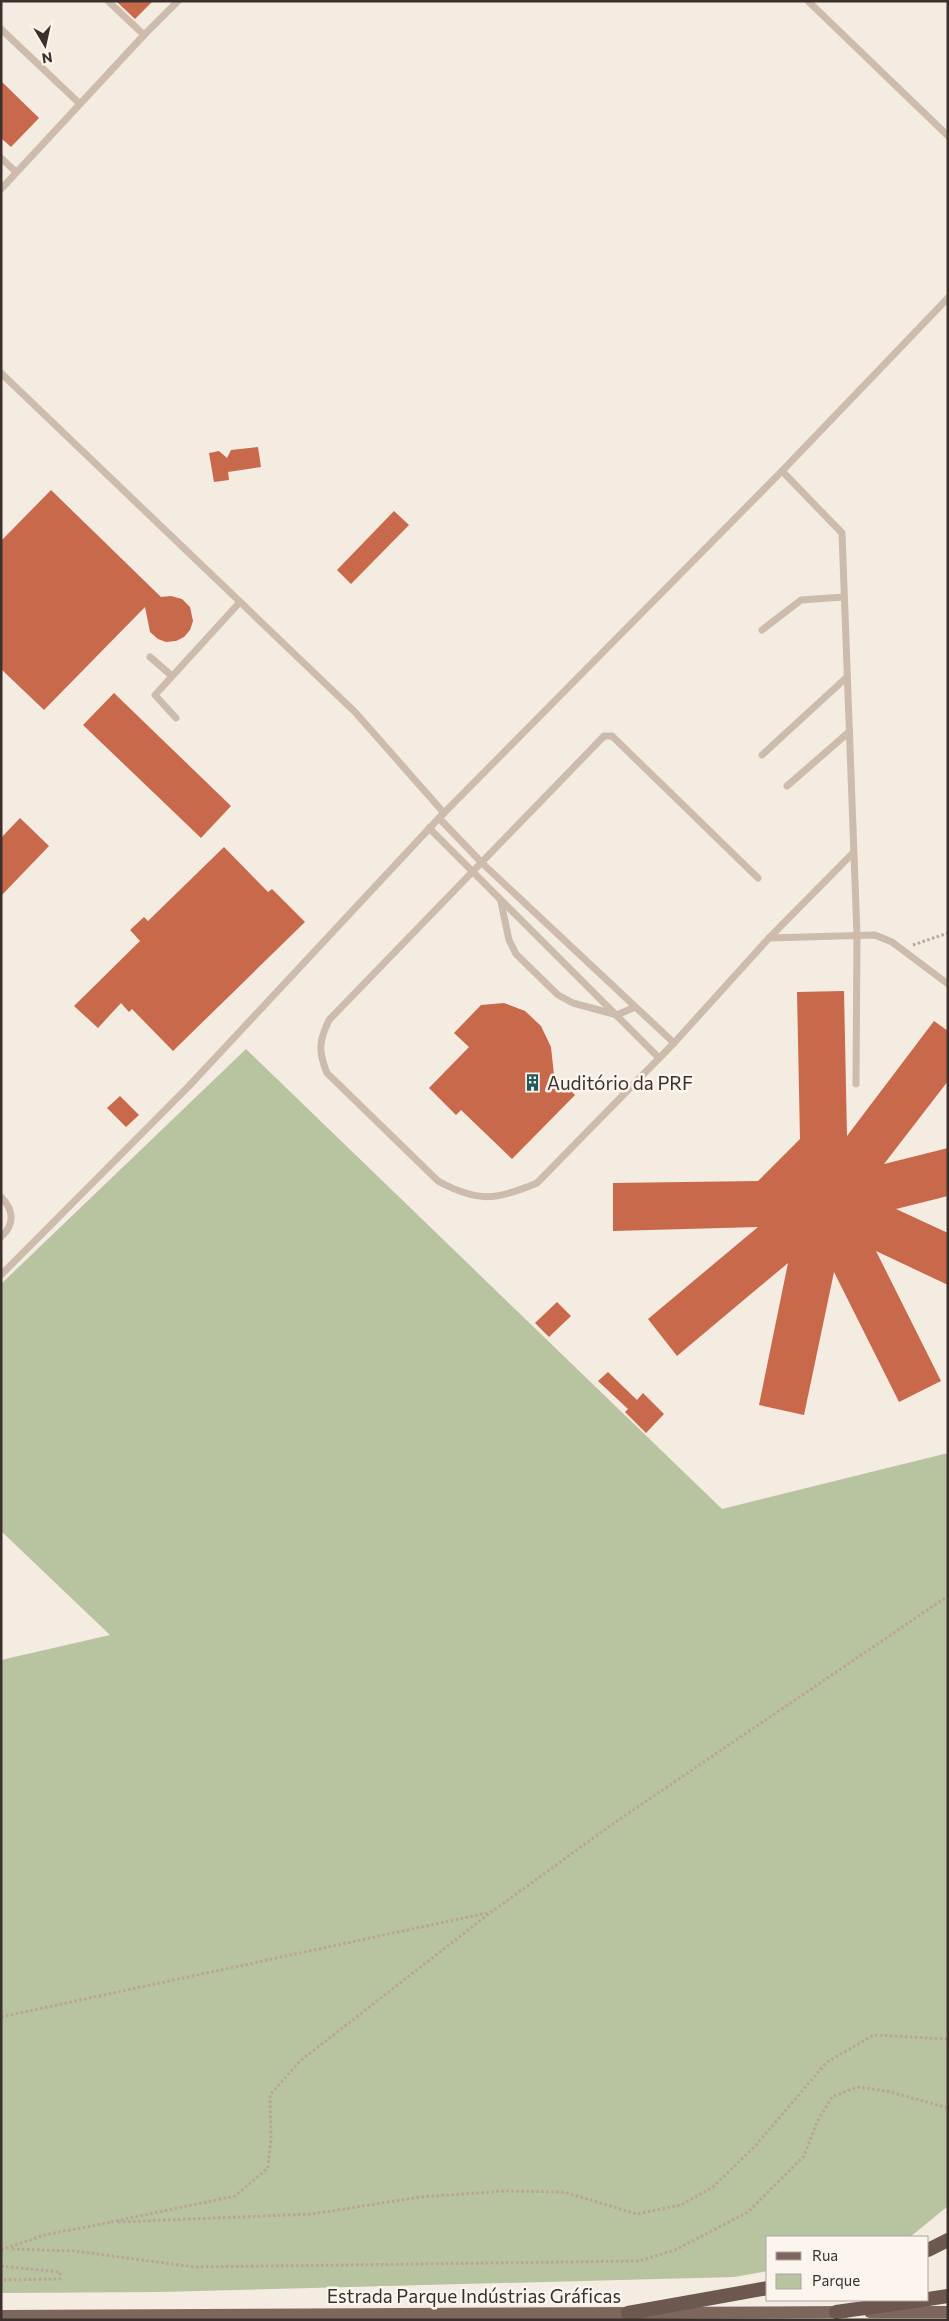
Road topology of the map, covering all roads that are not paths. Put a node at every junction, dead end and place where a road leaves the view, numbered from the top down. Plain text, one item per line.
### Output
1 (108, 1) edge
2 (178, 1) edge
3 (808, 1) edge
4 (1, 29) edge
5 (144, 35) junction
6 (80, 103) junction
7 (948, 136) edge
8 (1, 158) edge
9 (16, 172) junction
10 (1, 189) edge
11 (948, 298) edge
12 (1, 373) edge
13 (782, 471) junction
14 (844, 597) junction
15 (240, 602) junction
16 (762, 630) dead end
17 (150, 657) dead end
18 (172, 676) junction
19 (847, 677) junction
20 (176, 718) dead end
21 (849, 732) junction
22 (762, 755) dead end
23 (787, 786) dead end
24 (441, 816) junction
25 (429, 828) junction
26 (853, 853) junction
27 (482, 863) junction
28 (472, 873) junction
29 (758, 878) dead end
30 (500, 901) junction
31 (857, 935) junction
32 (769, 938) junction
33 (948, 984) edge
34 (635, 1007) junction
35 (617, 1015) junction
36 (674, 1043) junction
37 (659, 1058) junction
38 (856, 1084) dead end
39 (1, 1197) edge
40 (1, 1238) edge
41 (1, 1275) edge
42 (948, 2240) edge
43 (929, 2250) edge
44 (766, 2288) edge
45 (948, 2296) edge
46 (929, 2299) edge
47 (916, 2301) edge
48 (836, 2312) junction
49 (948, 2312) edge
50 (628, 2313) junction
51 (1, 2316) edge

1 - 5 lane
2 - 5 lane
3 - 7 lane
4 - 6 lane
5 - 6 lane
6 - 9 lane
8 - 9 lane
9 - 10 lane
11 - 13 lane
12 - 15 lane
13 - 14 lane
13 - 24 lane
14 - 16 lane
14 - 19 lane
15 - 18 lane
15 - 24 lane
17 - 18 lane
18 - 20 lane
19 - 21 lane
19 - 22 lane
21 - 23 lane
21 - 26 lane
24 - 25 lane
24 - 27 lane
25 - 28 lane
25 - 41 lane
26 - 31 lane
26 - 32 lane
27 - 28 lane
27 - 29 lane
27 - 34 lane
28 - 30 lane
28 - 37 lane
30 - 35 lane
30 - 35 lane
31 - 32 lane
31 - 33 lane
31 - 38 lane
32 - 36 lane
34 - 35 lane
34 - 36 lane
35 - 37 lane
36 - 37 lane
39 - 40 lane
42 - 43 highway
44 - 50 highway
45 - 46 highway
47 - 48 highway
48 - 49 main road, Estrada Parque Indústrias Gráficas
48 - 50 main road, Estrada Parque Indústrias Gráficas
50 - 51 main road, Estrada Parque Indústrias Gráficas

